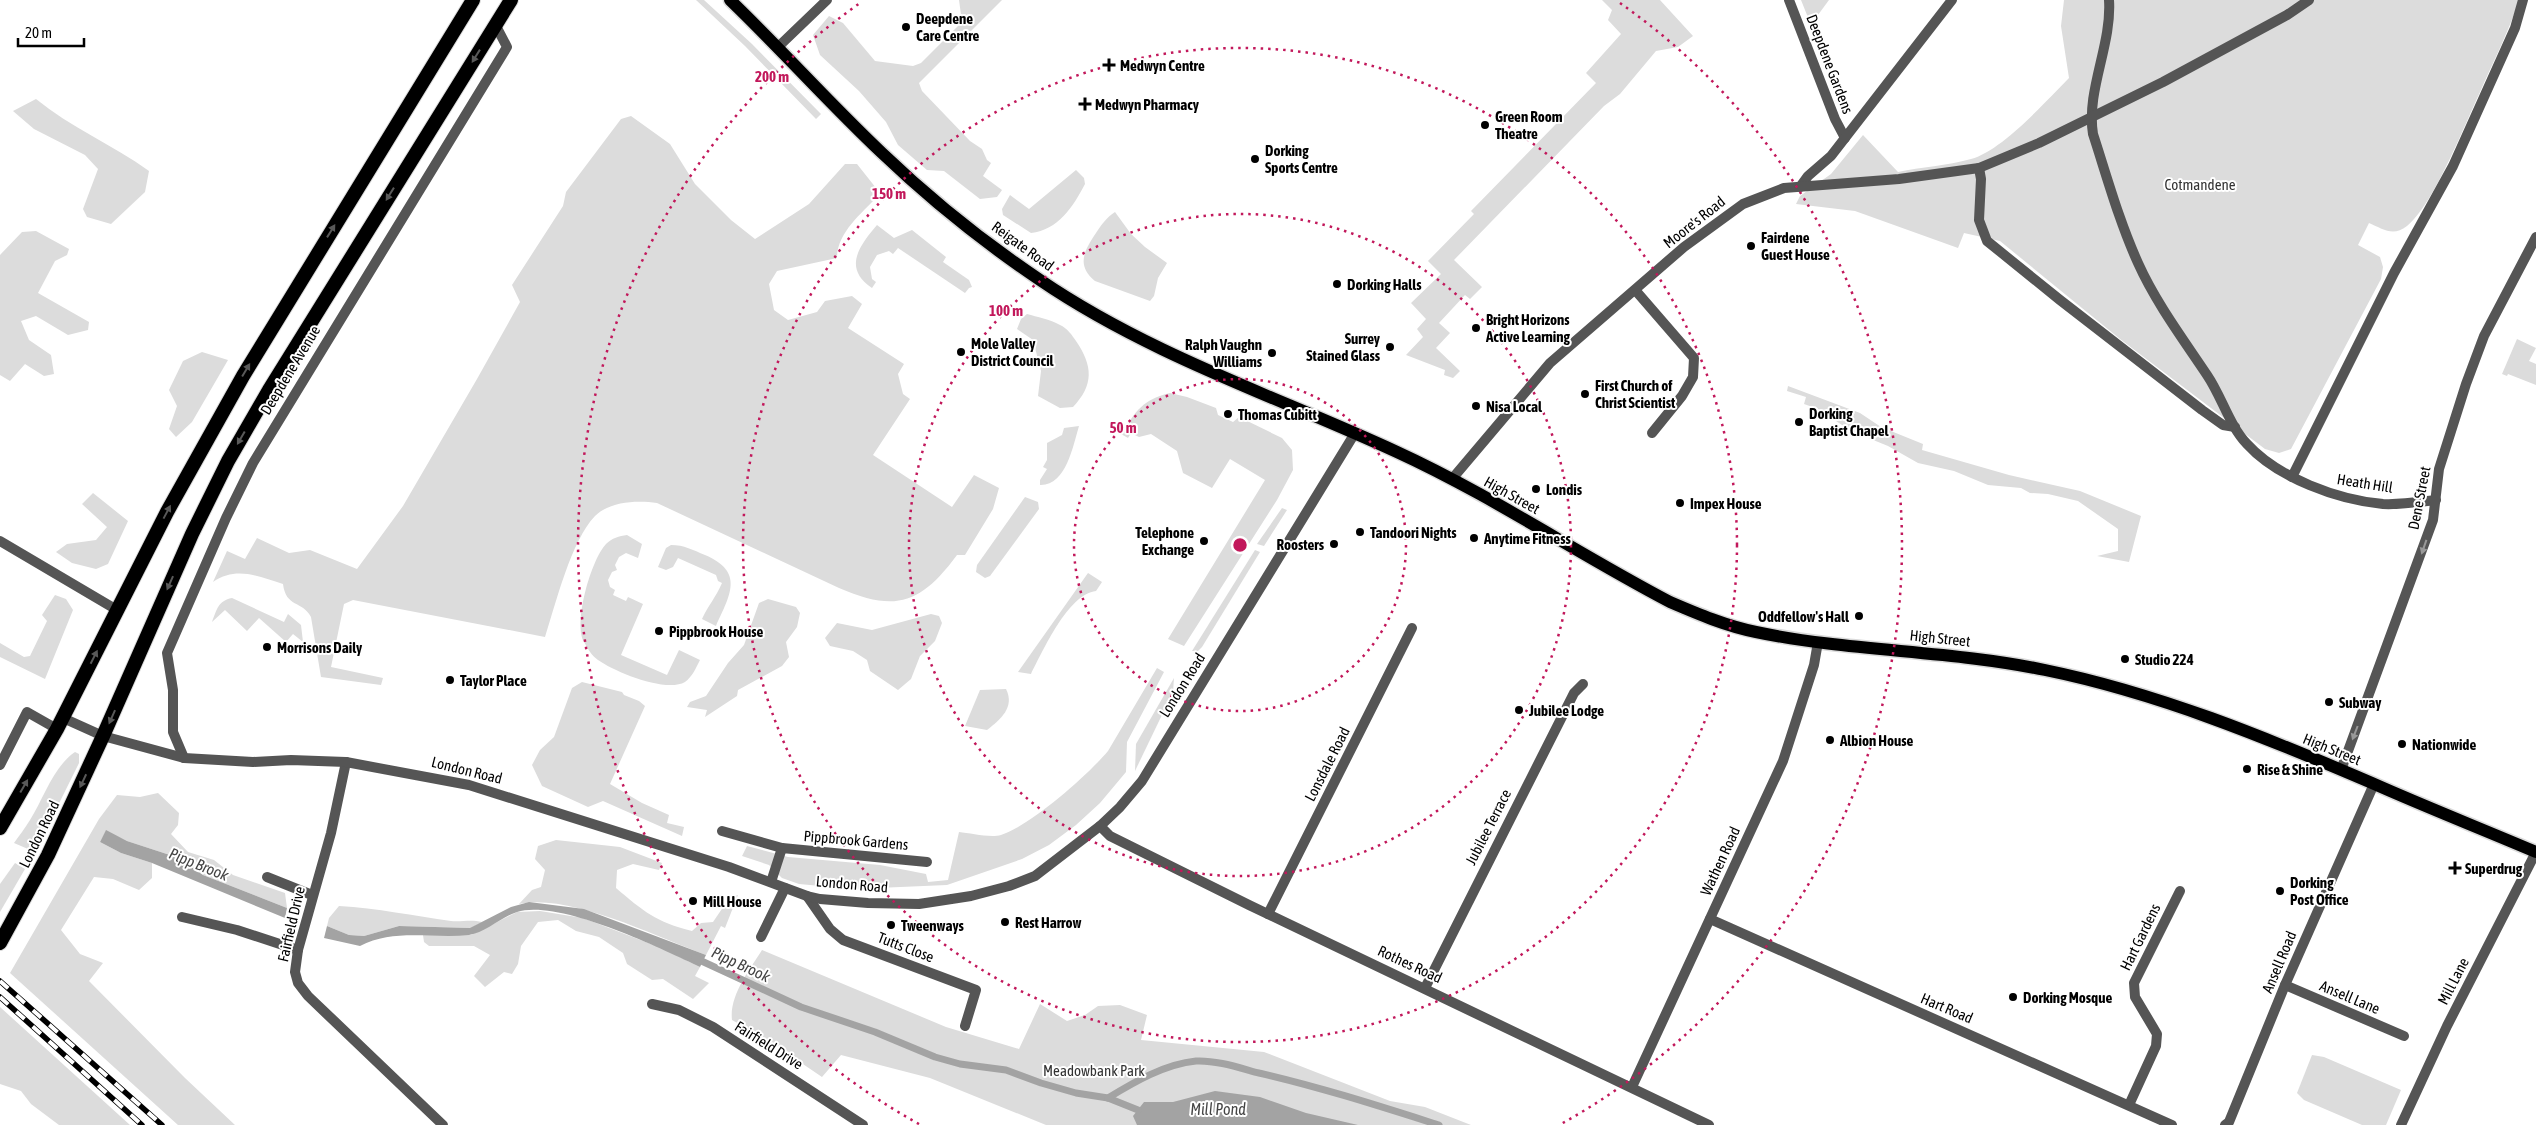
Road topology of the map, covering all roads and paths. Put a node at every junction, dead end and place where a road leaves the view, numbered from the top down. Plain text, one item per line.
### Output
1 (473, 0) edge
2 (511, 0) edge
3 (730, 0) edge
4 (826, 0) edge
5 (1789, 0) edge
6 (1952, 0) edge
7 (2109, 0) edge
8 (2308, 0) edge
9 (2523, 0) edge
10 (496, 24) junction
11 (778, 47) junction
12 (2090, 119) junction
13 (1845, 138) junction
14 (1979, 168) junction
15 (1800, 187) junction
16 (2536, 237) edge
17 (1636, 291) junction
18 (2235, 427) junction
19 (1355, 433) junction
20 (1652, 433) dead end
21 (2292, 477) junction
22 (1452, 479) junction
23 (2436, 500) junction
24 (0, 541) edge
25 (117, 610) junction
26 (1412, 628) dead end
27 (1818, 642) junction
28 (1583, 684) dead end
29 (60, 723) junction
30 (103, 736) junction
31 (184, 758) junction
32 (346, 762) junction
33 (0, 765) edge
34 (2341, 770) junction
35 (2374, 784) junction
36 (1100, 826) junction
37 (0, 828) edge
38 (722, 831) dead end
39 (782, 848) junction
40 (2536, 852) edge
41 (927, 862) dead end
42 (267, 877) dead end
43 (771, 882) junction
44 (785, 888) junction
45 (2180, 891) dead end
46 (312, 895) junction
47 (807, 896) junction
48 (1268, 914) junction
49 (182, 917) dead end
50 (1710, 919) junction
51 (761, 937) dead end
52 (0, 943) edge
53 (298, 950) junction
54 (2285, 985) junction
55 (1425, 988) junction
56 (652, 1004) dead end
57 (965, 1026) dead end
58 (2404, 1036) dead end
59 (1632, 1087) junction
60 (2129, 1105) junction
61 (443, 1125) edge
62 (863, 1125) edge
63 (1709, 1125) edge
64 (2172, 1125) edge
65 (2225, 1125) edge
66 (2401, 1125) edge

25 -> 1 highway
2 - 10 highway, Deepdene Avenue
3 - 11 main road, Reigate Road
4 - 11 street
5 - 13 street, Deepdene Gardens
6 - 13 street
7 - 12 street
8 - 12 street
9 - 21 street
10 -> 30 highway, Deepdene Avenue
10 - 31 street, Deepdene Avenue
11 - 19 main road, Reigate Road
12 - 14 street
12 - 18 street
13 - 15 street
14 - 15 street
14 - 18 street
15 - 17 street, Moore's Road
16 - 23 street, Dene Street
17 - 20 street
17 - 22 street, Moore's Road
18 - 21 street
19 - 22 main road, High Street
19 - 36 street, London Road
21 - 23 street, Heath Hill
22 - 27 main road, High Street
23 -> 34 street, Dene Street
24 - 25 street
29 -> 25 highway
26 - 48 street, Lonsdale Road
27 - 34 main road, High Street
27 - 50 street, Wathen Road
28 - 55 street, Jubilee Terrace
29 - 30 street, London Road
29 - 33 street, London Road
37 -> 29 highway
30 - 31 street, London Road
30 -> 52 highway, London Road
31 - 32 street, London Road
32 - 43 street, London Road
32 - 46 street, Fairfield Drive
34 - 35 main road, High Street
35 - 40 main road, High Street
35 - 54 street, Ansell Road
36 - 47 street, London Road
36 - 48 street, Rothes Road
38 - 39 street, Pippbrook Gardens
39 - 41 street, Pippbrook Gardens
39 - 43 street, Pippbrook Gardens
40 - 66 street, Mill Lane
42 - 46 street
43 - 44 street, London Road
44 - 47 street, London Road
44 - 51 street
45 - 60 street, Hart Gardens
46 - 53 street, Fairfield Drive
47 - 57 street, Tutts Close
48 - 55 street, Rothes Road
49 - 53 street
50 - 59 street, Wathen Road
50 - 60 street, Hart Road
53 - 61 street, Fairfield Drive
54 - 58 street, Ansell Lane
54 - 65 street, Ansell Road
55 - 59 street, Rothes Road
56 - 62 street, Fairfield Drive
59 - 63 street, Rothes Road
60 - 64 street, Hart Road

